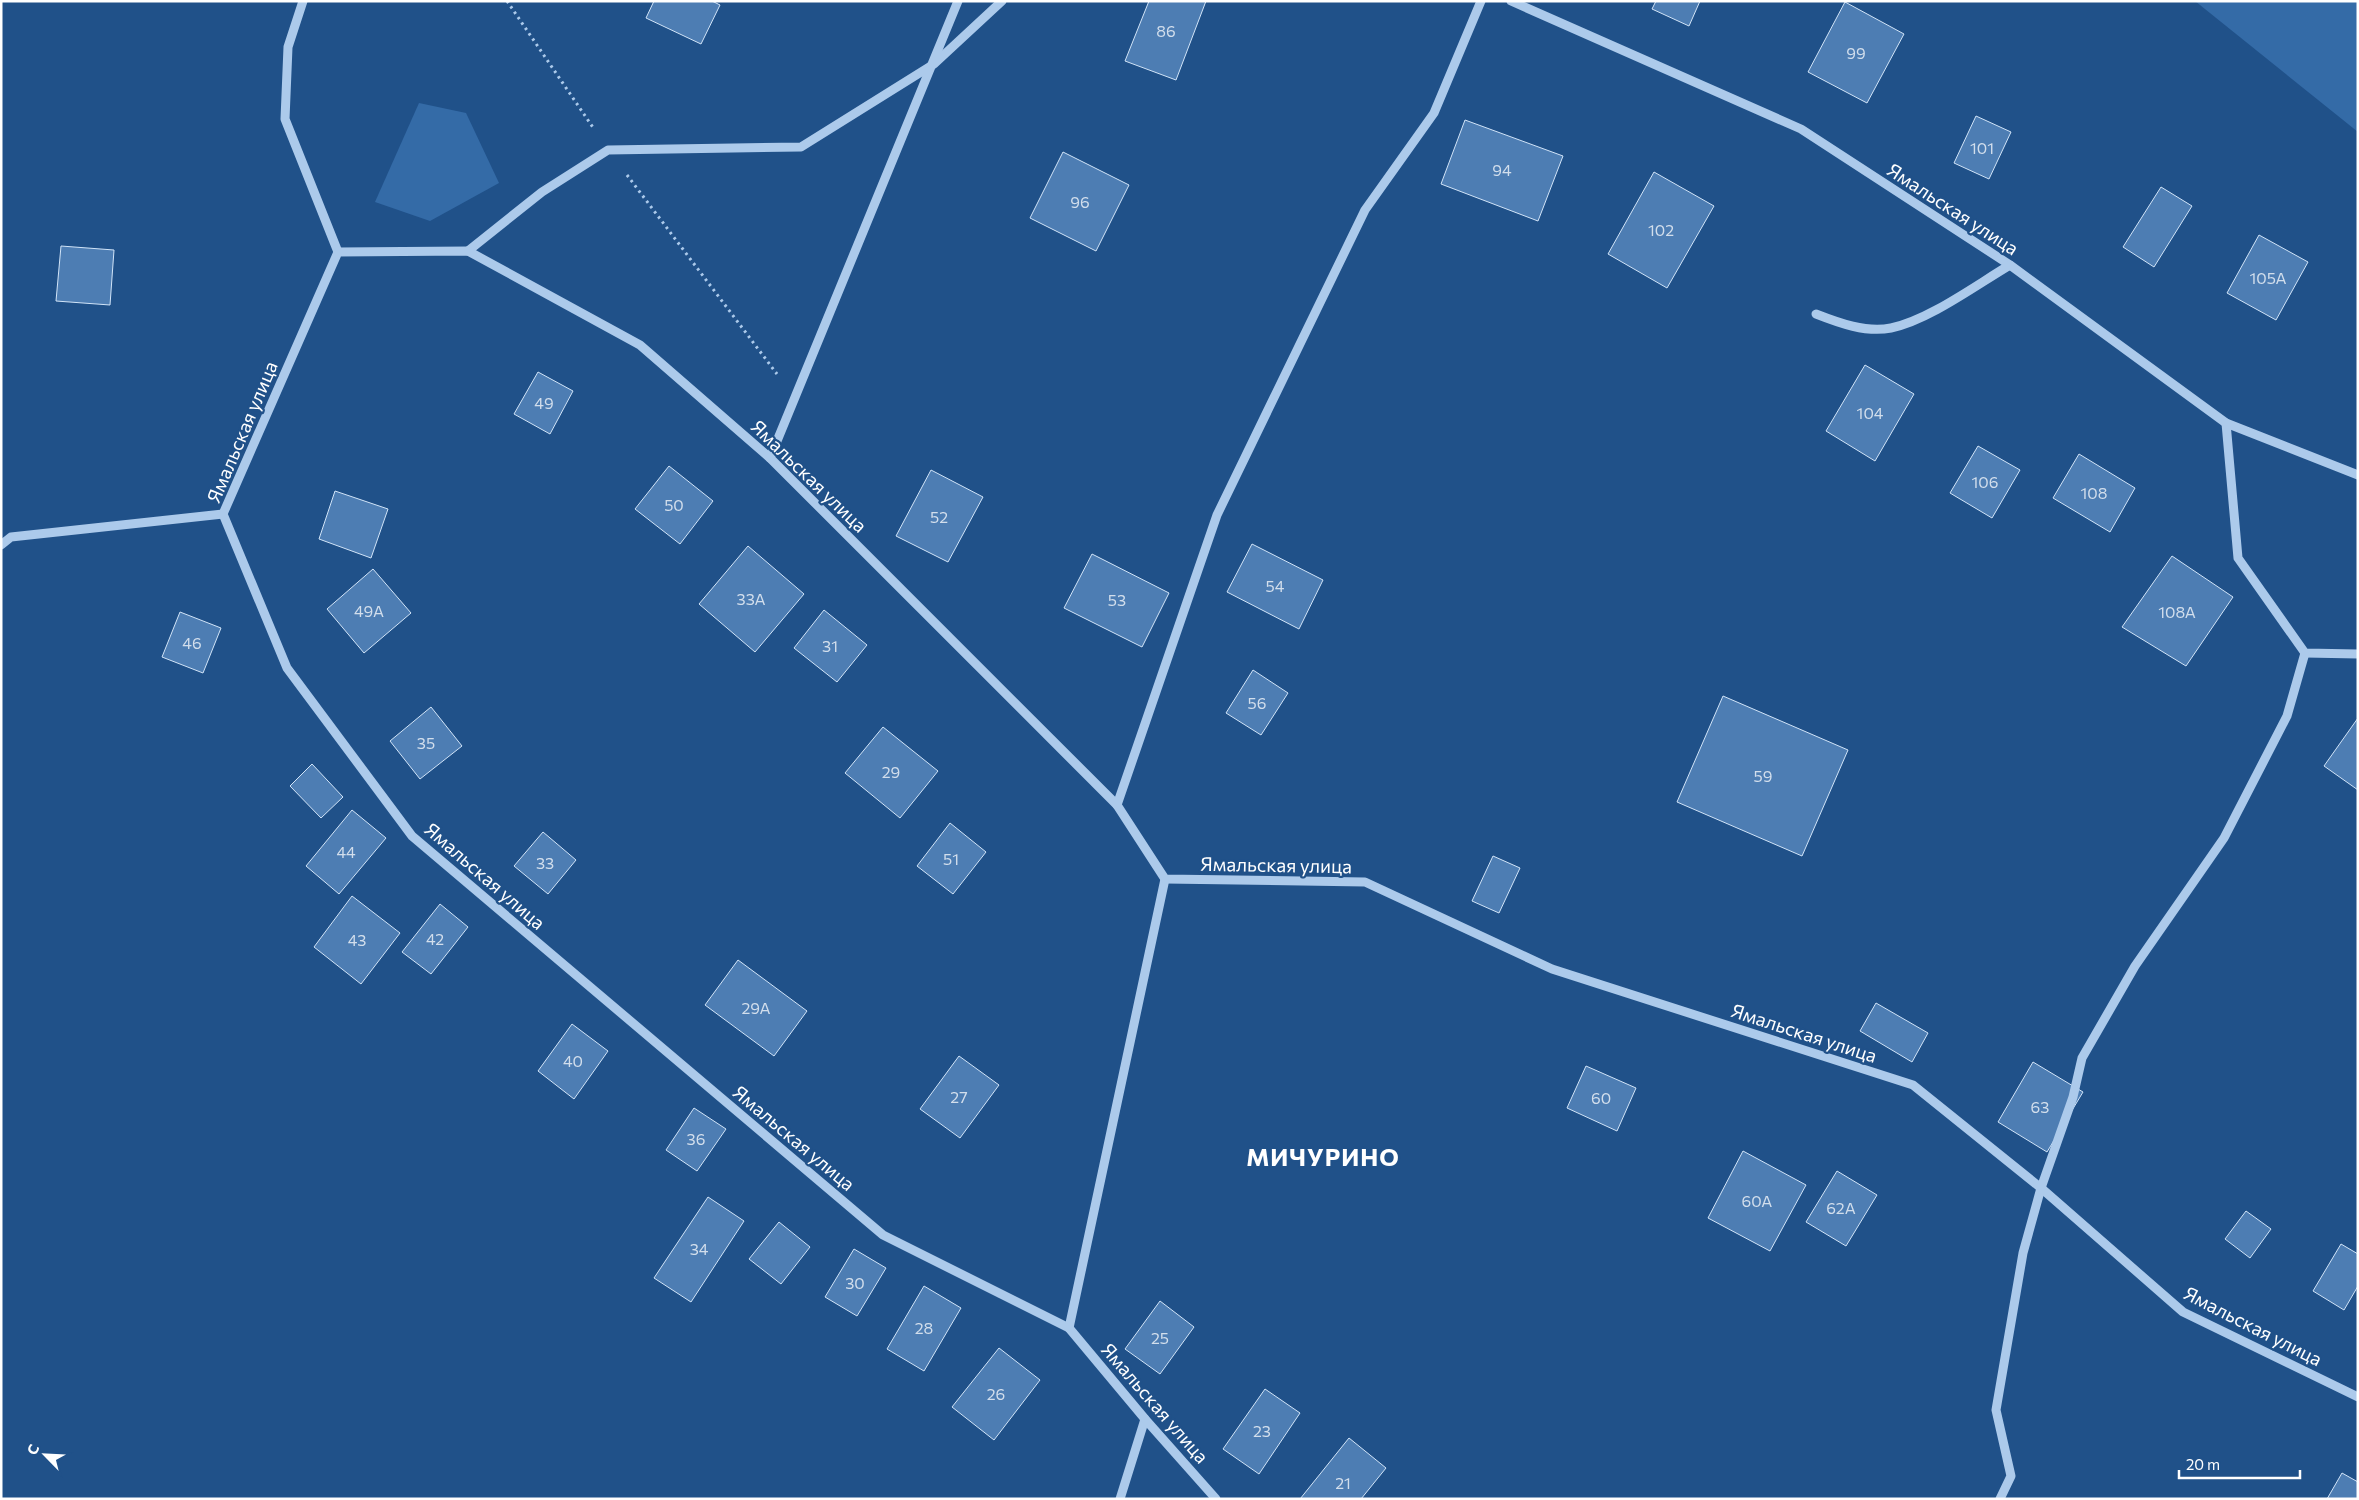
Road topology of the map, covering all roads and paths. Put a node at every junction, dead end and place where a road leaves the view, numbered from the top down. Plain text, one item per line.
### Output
1 (303, 1) edge
2 (507, 1) edge
3 (958, 1) edge
4 (1002, 1) edge
5 (1481, 1) edge
6 (1511, 1) edge
7 (934, 64) junction
8 (608, 150) junction
9 (468, 251) junction
10 (338, 252) junction
11 (2010, 265) junction
12 (1816, 314) dead end
13 (795, 398) junction
14 (2226, 423) junction
15 (770, 458) junction
16 (2358, 475) edge
17 (222, 514) junction
18 (1, 545) edge
19 (2305, 653) junction
20 (2358, 654) edge
21 (1118, 805) junction
22 (1164, 879) junction
23 (2041, 1188) junction
24 (1069, 1328) junction
25 (2358, 1397) edge
26 (1145, 1419) junction
27 (1120, 1499) edge
28 (1216, 1499) edge
29 (2000, 1499) edge

1 - 10 street
2 - 8 path
3 - 7 street
4 - 7 street
5 - 21 street
6 - 11 street, Ямальская улица
7 - 8 street
7 - 13 street
8 - 9 street
8 - 13 path
9 - 10 street, Ямальская улица
9 - 15 street, Ямальская улица
10 - 17 street, Ямальская улица
11 - 12 street
11 - 14 street, Ямальская улица
13 - 15 street
14 - 16 street, Ямальская улица
14 - 19 street
15 - 21 street, Ямальская улица
17 - 18 street
17 - 24 street, Ямальская улица
19 - 20 street
19 - 23 street
21 - 22 street, Ямальская улица
22 - 23 street, Ямальская улица
22 - 24 street
23 - 25 street, Ямальская улица
23 - 29 street
24 - 26 street, Ямальская улица
26 - 27 street
26 - 28 street, Ямальская улица

